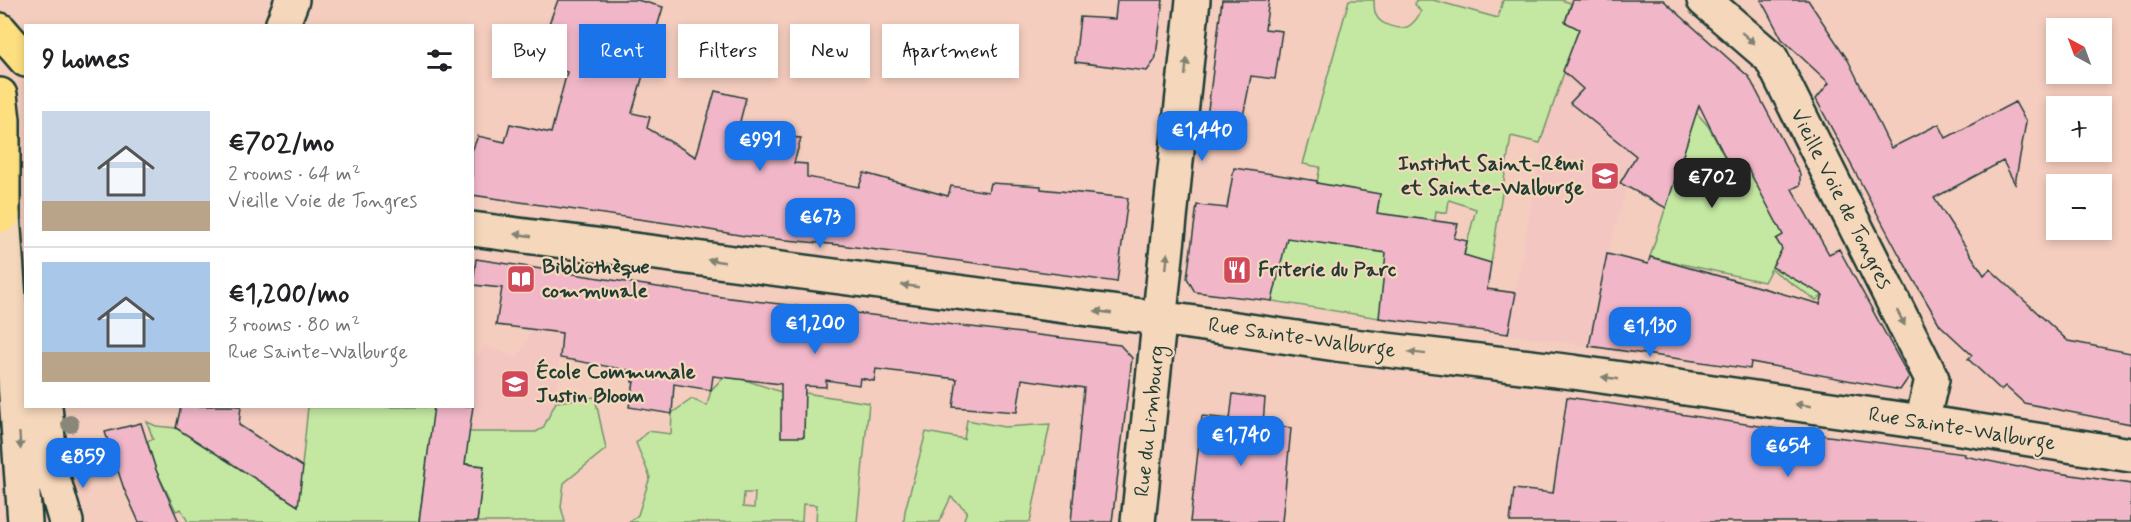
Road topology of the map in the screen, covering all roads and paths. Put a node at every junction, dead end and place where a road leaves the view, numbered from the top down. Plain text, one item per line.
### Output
1 (292, 0) edge
2 (1193, 0) edge
3 (1704, 0) edge
4 (283, 24) edge
5 (0, 30) edge
6 (24, 58) edge
7 (0, 95) edge
8 (10, 169) edge
9 (10, 211) edge
10 (474, 229) edge
11 (1161, 320) junction
12 (45, 408) edge
13 (1922, 422) junction
14 (2131, 455) edge
15 (25, 522) edge
16 (66, 522) edge
17 (1138, 522) edge

1 - 4 street
11 -> 2 street, Rue du Limbourg
3 -> 13 street, Vieille Voie de Tongres
5 - 6 main road
7 - 8 main road
8 - 9 main road
9 -> 15 street
11 -> 10 street, Rue Sainte-Walburge
13 -> 11 street, Rue Sainte-Walburge
11 - 17 street, Rue du Limbourg
12 - 16 street
13 - 14 street, Rue Sainte-Walburge

